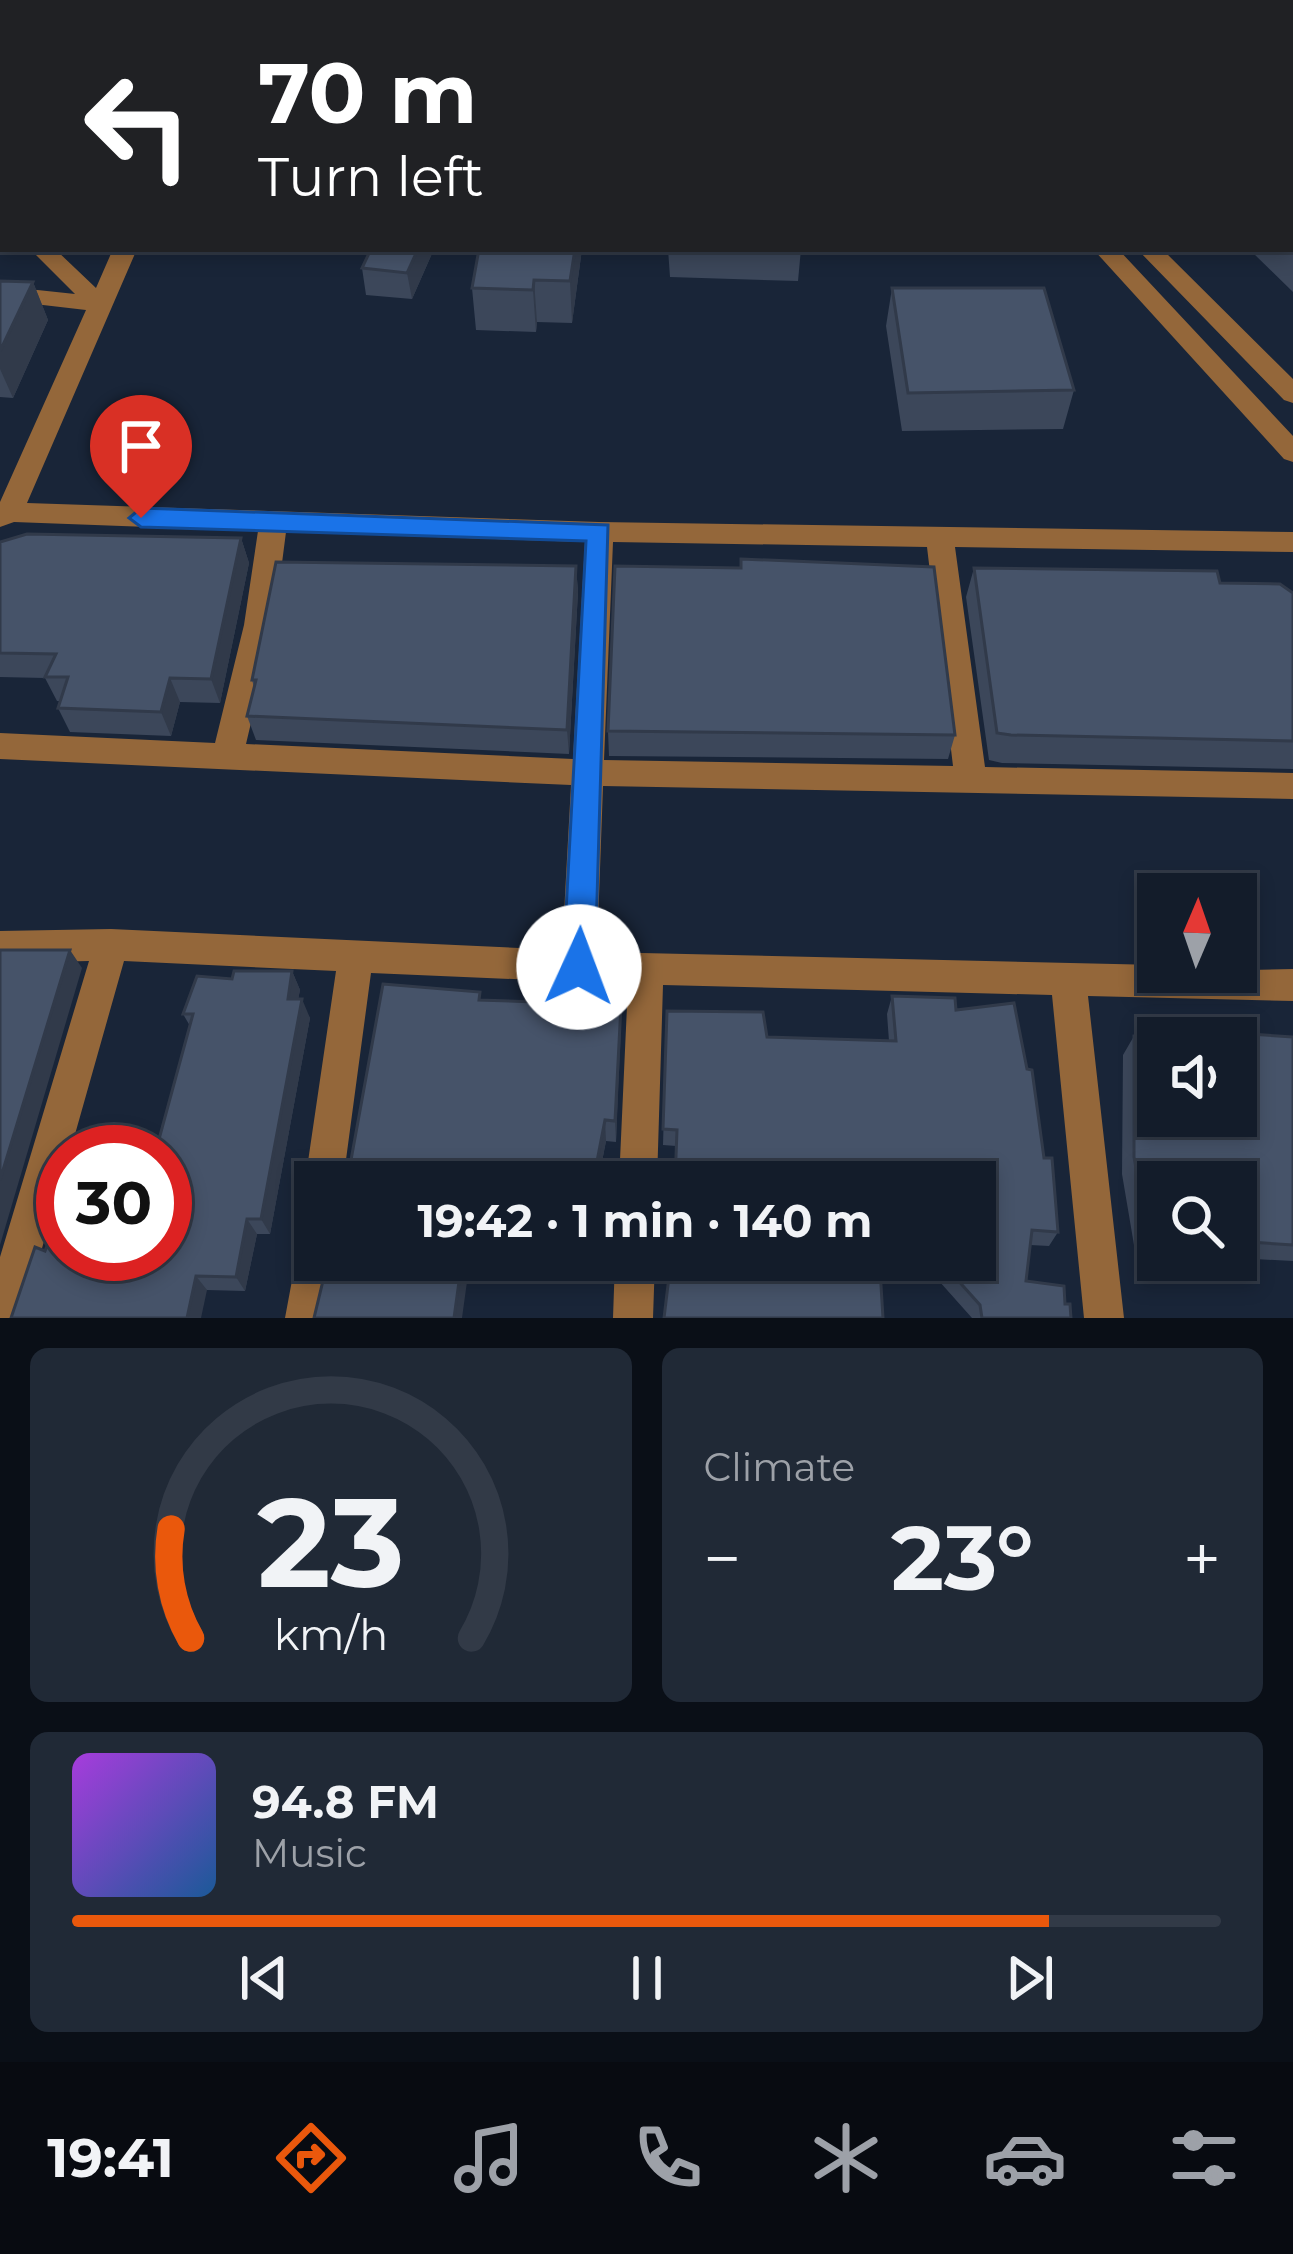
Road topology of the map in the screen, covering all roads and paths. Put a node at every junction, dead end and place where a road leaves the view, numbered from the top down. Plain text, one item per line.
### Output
1 (45, 252) edge
2 (124, 252) edge
3 (1108, 252) edge
4 (1151, 252) edge
5 (0, 293) edge
6 (99, 304) junction
7 (1293, 394) edge
8 (1293, 453) edge
9 (3, 514) edge
10 (273, 522) junction
11 (599, 532) junction
12 (940, 539) junction
13 (1293, 542) edge
14 (0, 746) edge
15 (227, 756) junction
16 (587, 773) junction
17 (970, 782) junction
18 (1293, 786) edge
19 (111, 945) junction
20 (0, 947) edge
21 (356, 956) junction
22 (579, 967) junction
23 (646, 968) junction
24 (1068, 978) junction
25 (1293, 985) edge
26 (327, 1161) edge
27 (639, 1161) edge
28 (310, 1281) edge
29 (634, 1281) edge
30 (2, 1318) edge
31 (305, 1318) edge
32 (633, 1318) edge
33 (1104, 1318) edge

1 - 6 street
2 - 6 street
3 - 8 street
4 - 7 street
5 - 6 street
6 - 9 street
9 - 10 street
10 - 11 street
10 - 15 street
11 - 12 street
11 - 16 street
12 - 13 street
12 - 17 street
14 - 15 street
15 - 16 street
16 - 17 street
16 - 22 street
17 - 18 street
19 - 20 street
19 - 21 street
19 - 30 street
21 - 22 street
21 - 26 street
22 - 23 street
23 - 24 street
23 - 27 street
24 - 25 street
24 - 33 street
28 - 31 street
29 - 32 street

